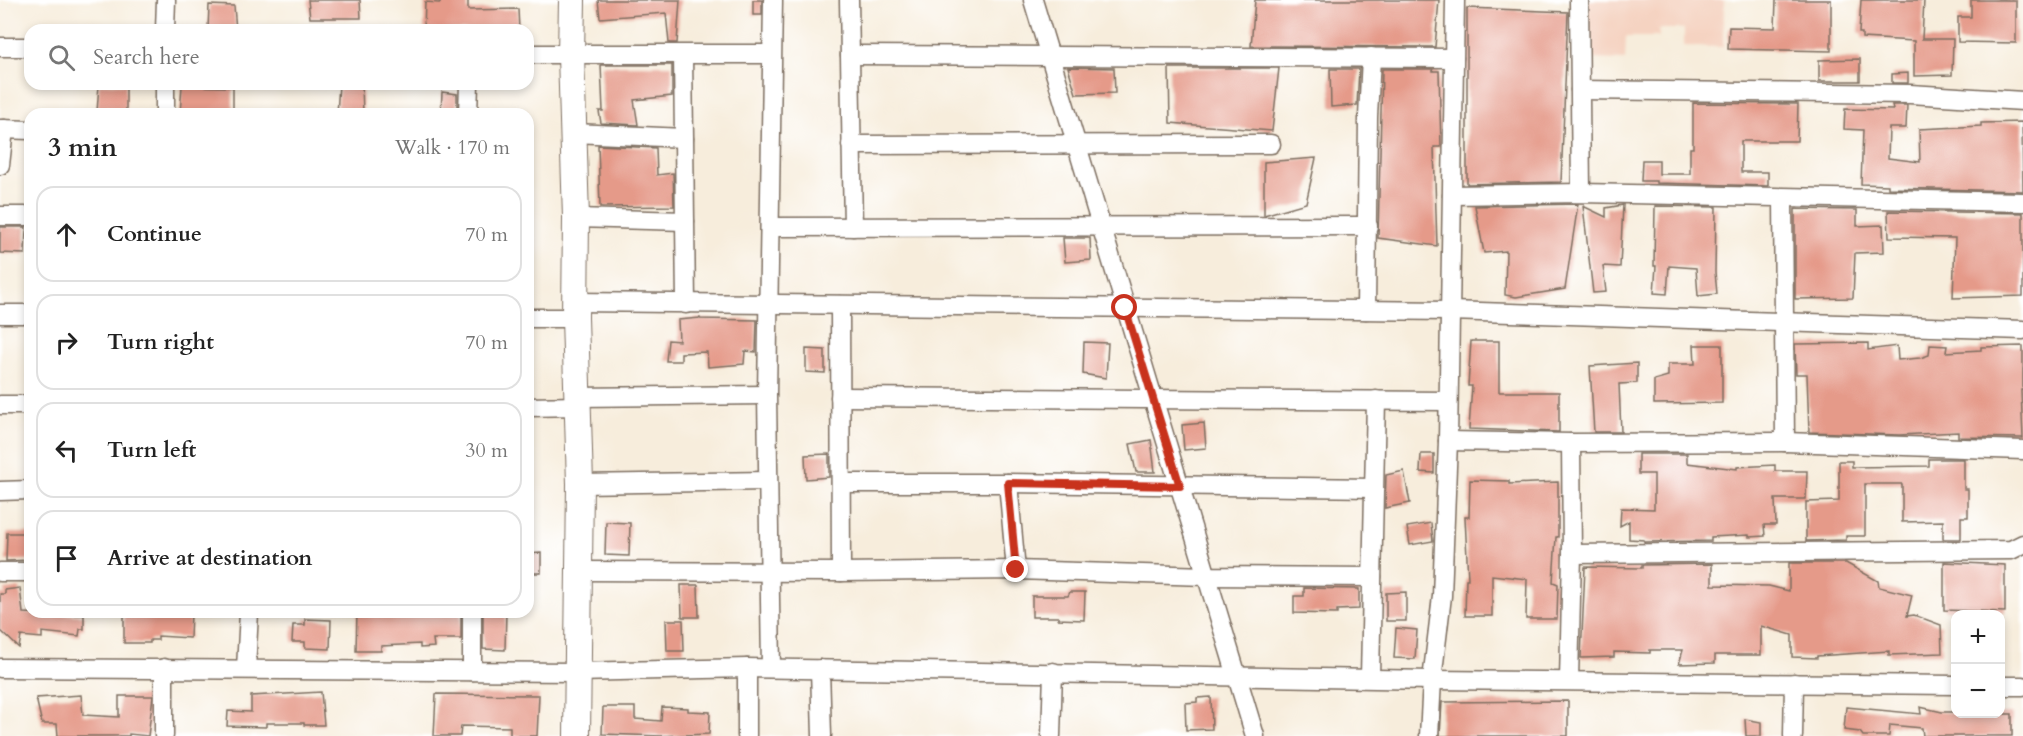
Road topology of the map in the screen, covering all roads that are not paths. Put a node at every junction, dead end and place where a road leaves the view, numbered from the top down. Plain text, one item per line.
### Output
1 (166, 0) edge
2 (572, 0) edge
3 (773, 0) edge
4 (849, 0) edge
5 (1033, 0) edge
6 (1455, 0) edge
7 (1579, 0) edge
8 (165, 24) edge
9 (0, 47) edge
10 (24, 47) edge
11 (534, 54) edge
12 (771, 54) junction
13 (571, 55) junction
14 (683, 55) junction
15 (850, 55) junction
16 (1049, 55) junction
17 (1371, 57) junction
18 (1454, 58) junction
19 (165, 90) edge
20 (469, 90) edge
21 (1580, 90) junction
22 (2023, 101) edge
23 (165, 108) edge
24 (468, 108) edge
25 (2, 129) edge
26 (24, 130) edge
27 (574, 133) junction
28 (684, 138) junction
29 (1271, 144) dead end
30 (851, 145) junction
31 (1076, 146) junction
32 (0, 165) edge
33 (1581, 193) junction
34 (1452, 195) junction
35 (1783, 198) junction
36 (2023, 202) edge
37 (0, 216) edge
38 (24, 216) edge
39 (576, 218) junction
40 (685, 221) junction
41 (1368, 226) junction
42 (770, 227) junction
43 (853, 227) junction
44 (1101, 227) junction
45 (686, 304) junction
46 (769, 304) junction
47 (840, 305) junction
48 (1125, 308) junction
49 (575, 310) junction
50 (1366, 310) junction
51 (1450, 311) junction
52 (0, 314) edge
53 (24, 314) edge
54 (534, 317) edge
55 (1783, 322) junction
56 (2023, 330) edge
57 (767, 395) junction
58 (840, 397) junction
59 (1153, 399) junction
60 (1377, 400) junction
61 (578, 401) junction
62 (1448, 401) junction
63 (0, 405) edge
64 (24, 405) edge
65 (534, 406) edge
66 (1448, 441) junction
67 (1785, 442) junction
68 (1570, 443) junction
69 (2023, 450) edge
70 (767, 481) junction
71 (841, 483) junction
72 (1008, 483) junction
73 (580, 484) junction
74 (1180, 486) junction
75 (1374, 488) junction
76 (24, 490) edge
77 (0, 491) edge
78 (2023, 544) edge
79 (1572, 554) junction
80 (1016, 570) junction
81 (580, 571) junction
82 (768, 571) junction
83 (0, 572) edge
84 (24, 572) edge
85 (841, 572) junction
86 (1206, 576) junction
87 (1372, 577) junction
88 (249, 618) edge
89 (472, 618) edge
90 (0, 668) edge
91 (164, 668) junction
92 (747, 668) junction
93 (771, 668) junction
94 (246, 669) junction
95 (820, 669) junction
96 (472, 671) junction
97 (577, 672) junction
98 (1053, 672) junction
99 (1237, 675) junction
100 (1370, 677) junction
101 (1432, 680) junction
102 (1569, 680) junction
103 (1794, 683) junction
104 (1951, 685) edge
105 (2005, 686) edge
106 (2023, 686) edge
107 (164, 736) edge
108 (577, 736) edge
109 (747, 736) edge
110 (822, 736) edge
111 (1051, 736) edge
112 (1255, 736) edge
113 (1429, 736) edge
114 (1793, 736) edge

1 - 8 street
2 - 13 street
3 - 12 street
4 - 15 street
5 - 16 street
6 - 18 street
7 - 21 street
9 - 10 street
11 - 13 street
12 - 14 street
12 - 42 street
13 - 14 street
13 - 27 street
14 - 28 street
15 - 16 street
15 - 30 street
16 - 17 street
16 - 31 street
17 - 18 street
17 - 41 street
18 - 34 street
19 - 23 street
20 - 24 street
21 - 22 street
21 - 33 street
25 - 26 street
25 - 32 street
27 - 28 street
27 - 39 street
28 - 40 street
29 - 31 street
30 - 31 street
30 - 43 street
31 - 44 street
33 - 34 street
33 - 35 street
34 - 51 street
35 - 36 street
35 - 55 street
37 - 38 street
39 - 40 street
39 - 49 street
40 - 45 street
41 - 44 street
41 - 50 street
42 - 43 street
42 - 46 street
43 - 44 street
44 - 48 street
45 - 46 street
45 - 49 street
46 - 47 street
46 - 57 street
47 - 48 street
47 - 58 street
48 - 50 street
48 - 59 street
49 - 54 street
49 - 61 street
50 - 51 street
51 - 55 street
51 - 62 street
52 - 53 street
55 - 56 street
55 - 67 street
57 - 61 street
57 - 70 street
58 - 59 street
58 - 71 street
59 - 60 street
59 - 74 street
60 - 62 street
60 - 75 street
61 - 65 street
61 - 73 street
62 - 66 street
63 - 64 street
66 - 68 street
66 - 101 street
67 - 68 street
67 - 69 street
68 - 79 street
70 - 73 street
70 - 82 street
71 - 72 street
71 - 85 street
72 - 74 street
72 - 80 street
73 - 81 street
74 - 75 street
74 - 86 street
75 - 87 street
76 - 77 street
78 - 79 street
79 - 102 street
80 - 85 street
80 - 86 street
81 - 82 street
81 - 97 street
82 - 85 street
82 - 93 street
83 - 84 street
86 - 87 street
86 - 99 street
87 - 100 street
88 - 94 street
89 - 96 street
90 - 91 street
91 - 94 street
91 - 107 street
92 - 93 street
92 - 97 street
92 - 109 street
93 - 95 street
94 - 96 street
95 - 98 street
95 - 110 street
96 - 97 street
97 - 108 street
98 - 99 street
98 - 111 street
99 - 100 street
99 - 112 street
100 - 101 street
101 - 102 street
101 - 113 street
102 - 103 street
103 - 104 street
103 - 114 street
105 - 106 street

